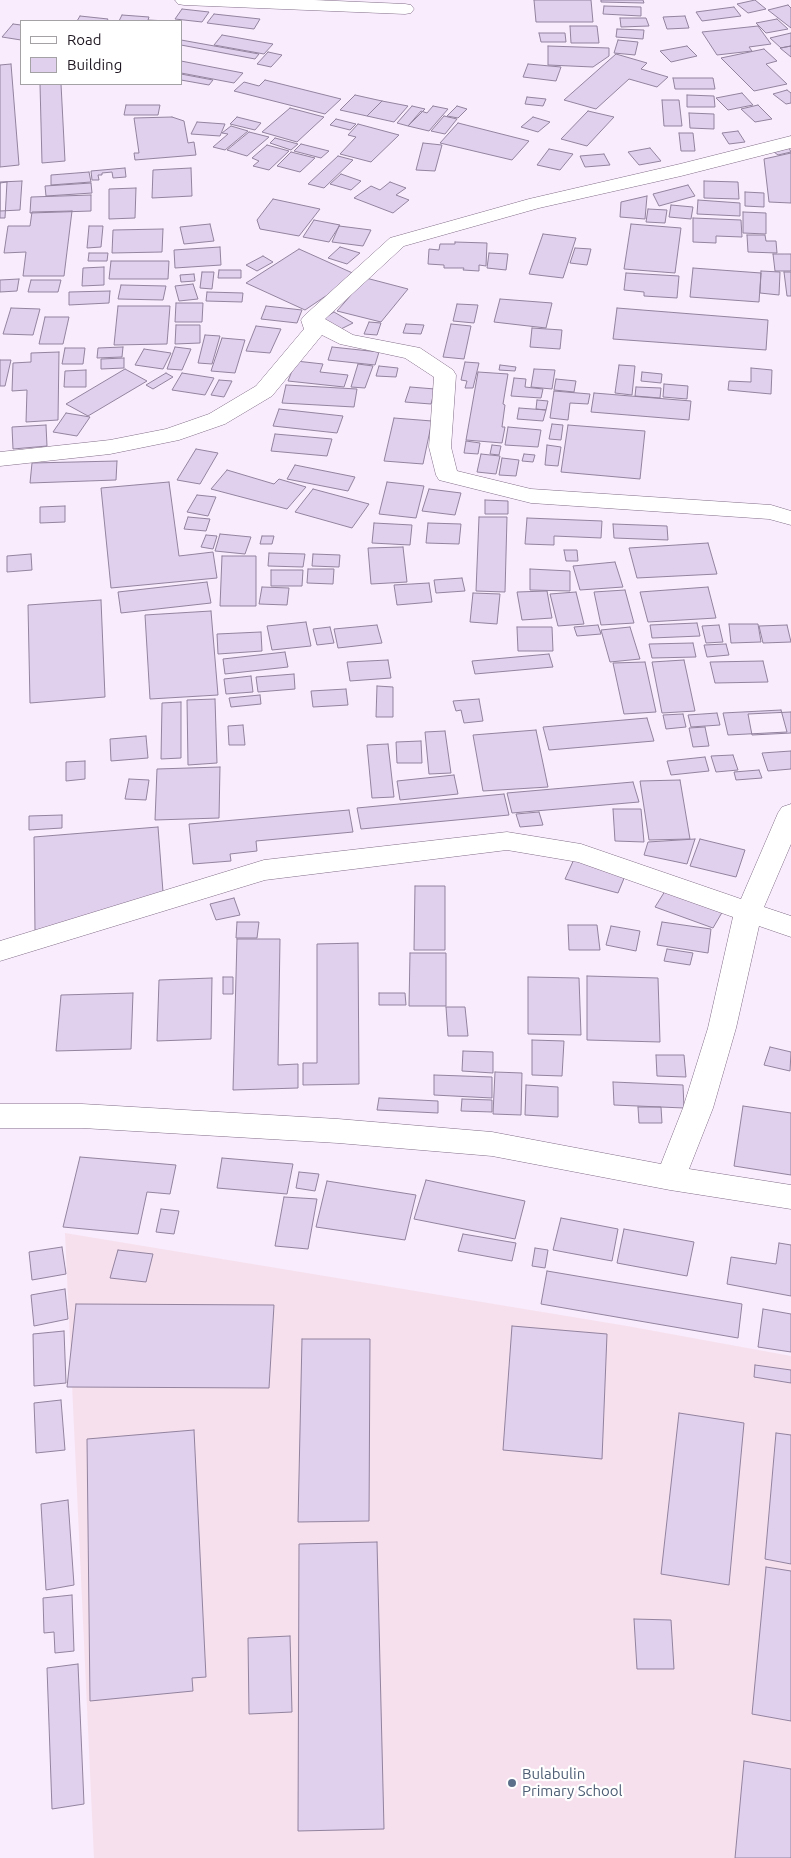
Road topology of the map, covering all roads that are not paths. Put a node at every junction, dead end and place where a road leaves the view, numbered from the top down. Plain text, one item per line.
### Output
1 (184, 0) edge
2 (405, 9) dead end
3 (791, 142) edge
4 (311, 320) junction
5 (0, 459) edge
6 (791, 518) edge
7 (791, 813) edge
8 (748, 913) junction
9 (791, 927) edge
10 (0, 951) edge
11 (0, 1116) edge
12 (670, 1178) junction
13 (791, 1198) edge

1 - 2 street
3 - 4 street
4 - 5 street
4 - 6 street
7 - 8 street
8 - 9 street
8 - 10 street
8 - 12 street
11 - 12 street
12 - 13 street

